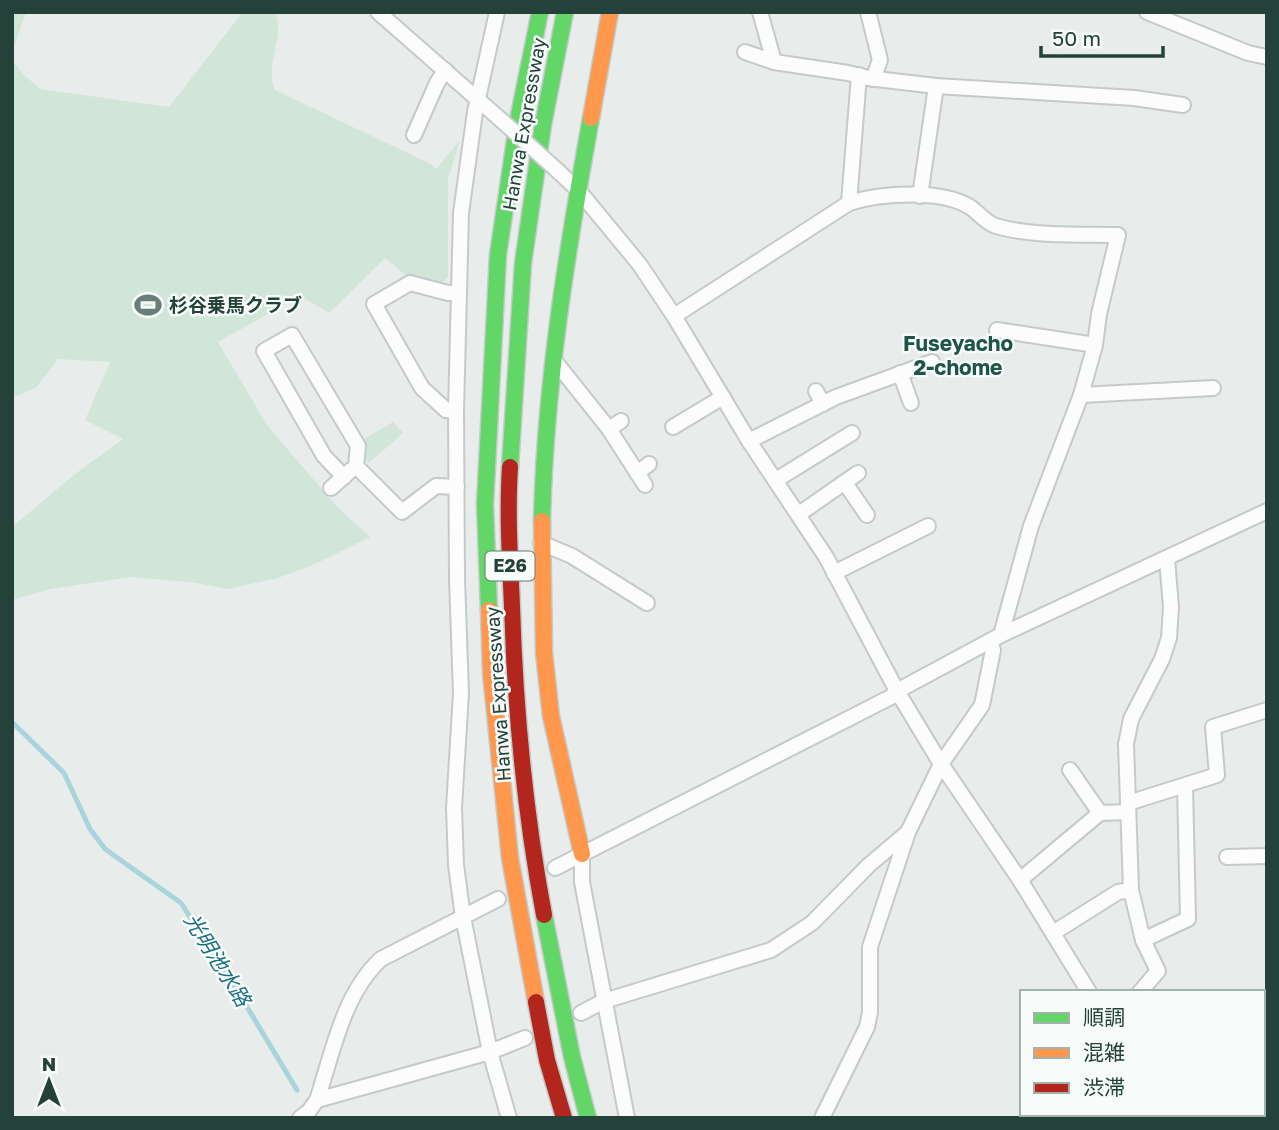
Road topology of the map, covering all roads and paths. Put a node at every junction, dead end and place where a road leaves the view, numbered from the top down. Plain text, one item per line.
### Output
1 (379, 12) edge
2 (497, 12) edge
3 (540, 12) edge
4 (565, 12) edge
5 (610, 12) edge
6 (760, 12) edge
7 (868, 12) edge
8 (1147, 12) edge
9 (744, 52) dead end
10 (1267, 58) edge
11 (774, 62) junction
12 (445, 70) junction
13 (866, 77) junction
14 (936, 86) junction
15 (477, 99) junction
16 (1183, 105) dead end
17 (414, 135) dead end
18 (579, 191) junction
19 (920, 196) junction
20 (849, 203) junction
21 (458, 293) junction
22 (674, 316) junction
23 (997, 330) dead end
24 (1095, 345) junction
25 (554, 360) junction
26 (932, 362) dead end
27 (900, 373) junction
28 (1213, 388) dead end
29 (1081, 396) junction
30 (723, 397) junction
31 (911, 403) dead end
32 (456, 411) junction
33 (673, 427) dead end
34 (852, 433) dead end
35 (749, 441) junction
36 (649, 464) dead end
37 (356, 466) junction
38 (858, 473) dead end
39 (344, 477) junction
40 (776, 480) junction
41 (845, 483) junction
42 (457, 487) junction
43 (331, 488) dead end
44 (1267, 511) edge
45 (799, 513) junction
46 (867, 515) dead end
47 (928, 526) dead end
48 (541, 543) junction
49 (1167, 559) junction
50 (834, 573) junction
51 (647, 603) dead end
52 (996, 638) junction
53 (897, 691) junction
54 (1267, 710) edge
55 (941, 764) junction
56 (1070, 769) dead end
57 (1185, 786) junction
58 (1128, 808) junction
59 (1100, 813) junction
60 (908, 832) junction
61 (582, 854) junction
62 (1267, 856) edge
63 (1227, 857) dead end
64 (555, 868) dead end
65 (1020, 880) junction
66 (1130, 890) junction
67 (498, 899) dead end
68 (463, 917) junction
69 (1053, 933) junction
70 (1143, 940) junction
71 (1088, 990) edge
72 (1142, 990) edge
73 (604, 1001) junction
74 (581, 1013) dead end
75 (525, 1038) dead end
76 (490, 1052) junction
77 (317, 1100) junction
78 (300, 1118) edge
79 (509, 1118) edge
80 (564, 1118) edge
81 (588, 1118) edge
82 (627, 1118) edge
83 (821, 1118) edge

1 - 12 street
2 - 15 street
3 - 80 main road, Hanwa Expressway / E26
4 - 81 main road, Hanwa Expressway / E26
5 - 18 main road
6 - 11 street
7 - 13 street
8 - 10 street
9 - 11 street
11 - 13 street
12 - 15 street
12 - 17 street
13 - 14 street
13 - 20 street
14 - 16 street
14 - 19 street
15 - 18 street, bridge
15 - 21 street
18 - 22 street
18 - 25 main road
19 - 20 street
19 - 24 street
20 - 22 street
21 - 32 street
21 - 32 street
22 - 30 street
23 - 24 street
24 - 29 street
25 - 36 street
25 - 48 main road
26 - 27 street
27 - 31 street
27 - 35 street
28 - 29 street
29 - 52 street
30 - 33 street
30 - 35 street
32 - 42 street
34 - 40 street
35 - 40 street
37 - 39 street
37 - 39 street
37 - 42 street
38 - 41 street
39 - 43 street
40 - 45 street
41 - 45 street
41 - 46 street
42 - 68 street
44 - 49 street
45 - 50 street
47 - 50 street
48 - 51 street
48 - 61 main road
49 - 52 street
49 - 58 street
50 - 53 street
52 - 53 street
52 - 55 street
53 - 55 street
53 - 61 street
54 - 57 street
55 - 60 street
55 - 65 street
56 - 59 street
57 - 58 street
57 - 70 street
58 - 59 street
58 - 66 street
59 - 65 street
60 - 73 street
60 - 83 street
61 - 64 street
61 - 73 street
62 - 63 street
65 - 69 street
66 - 69 street
66 - 70 street
67 - 68 street
68 - 76 street
68 - 77 street
69 - 71 street
70 - 72 street
73 - 74 street
73 - 82 street
75 - 76 street
76 - 77 street
76 - 79 street
77 - 78 street

